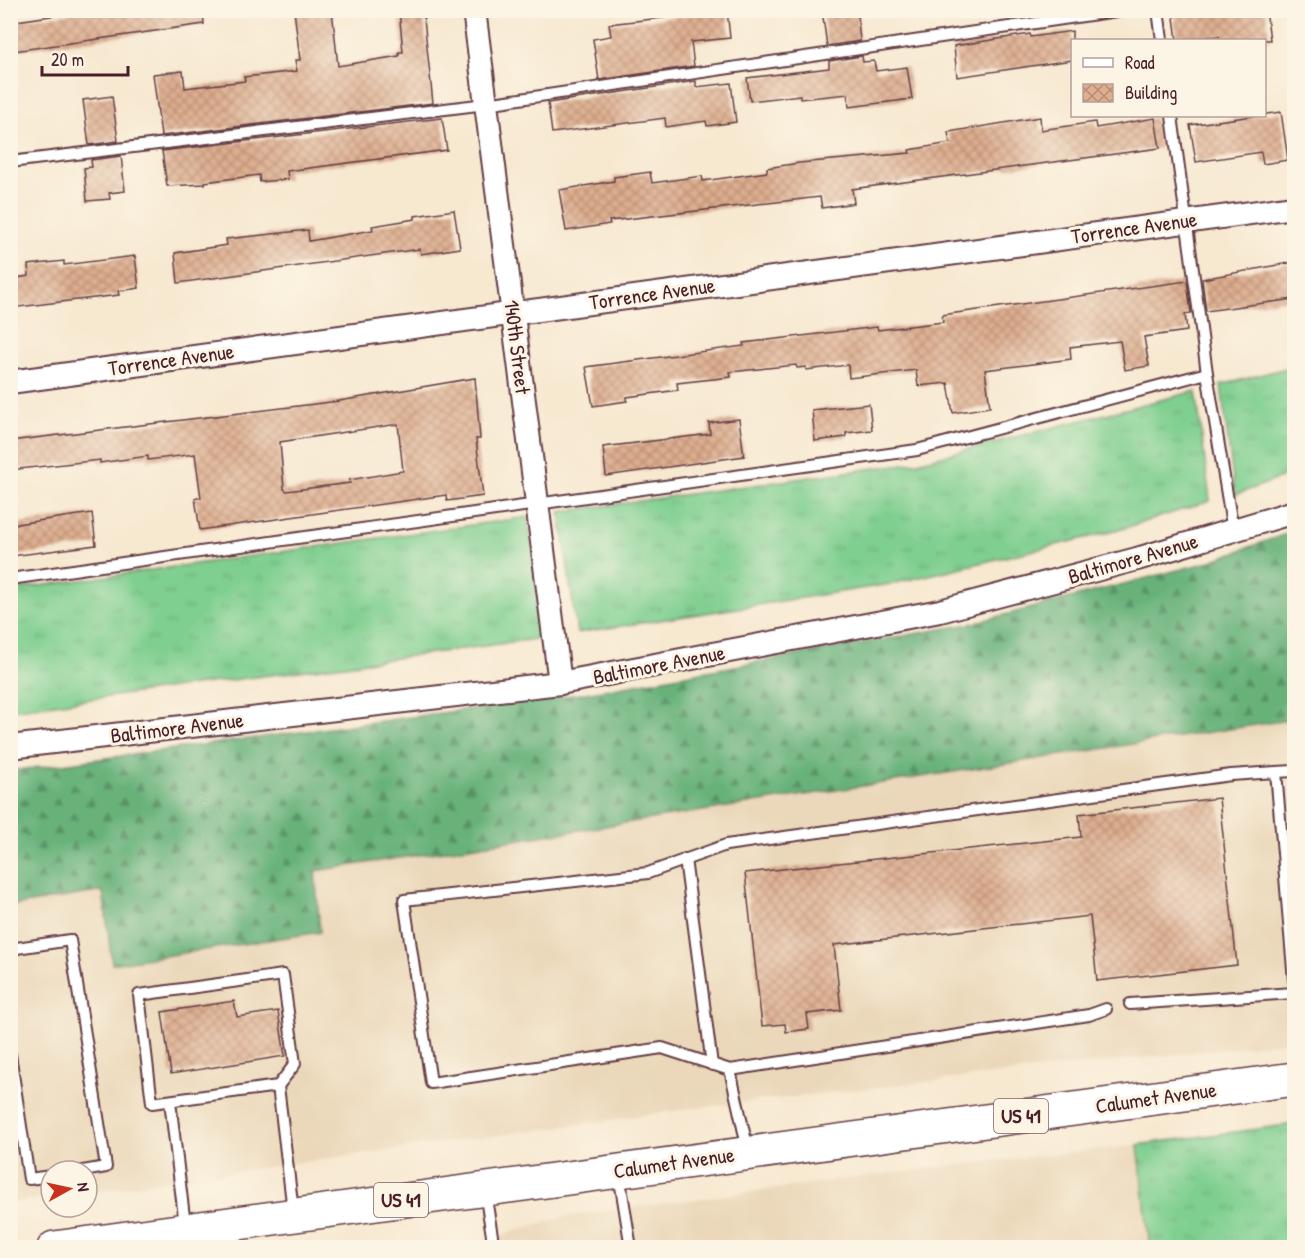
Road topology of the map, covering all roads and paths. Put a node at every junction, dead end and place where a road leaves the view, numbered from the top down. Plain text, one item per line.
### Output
1 (474, 10) edge
2 (1124, 10) edge
3 (1158, 10) edge
4 (1162, 39) edge
5 (486, 104) junction
6 (1172, 117) edge
7 (10, 162) edge
8 (1294, 207) edge
9 (1186, 220) junction
10 (513, 313) junction
11 (1207, 373) junction
12 (10, 381) edge
13 (538, 505) junction
14 (1294, 512) edge
15 (1233, 531) junction
16 (10, 579) edge
17 (560, 683) junction
18 (10, 747) edge
19 (1294, 771) edge
20 (1276, 772) junction
21 (686, 859) junction
22 (10, 949) edge
23 (1294, 976) edge
24 (1294, 981) edge
25 (1294, 993) edge
26 (1130, 1004) dead end
27 (1106, 1009) dead end
28 (10, 1054) edge
29 (712, 1065) junction
30 (730, 1070) junction
31 (1294, 1079) edge
32 (278, 1086) junction
33 (170, 1101) junction
34 (748, 1154) junction
35 (99, 1168) edge
36 (618, 1171) junction
37 (39, 1178) edge
38 (485, 1189) junction
39 (293, 1215) junction
40 (185, 1229) junction
41 (54, 1248) edge
42 (494, 1248) edge
43 (631, 1248) edge

1 - 5 street, 140th Street
2 - 5 lane
3 - 4 lane
5 - 7 lane
5 - 10 street, 140th Street
6 - 9 lane
8 - 9 street, Torrence Avenue
9 - 10 street, Torrence Avenue
9 - 11 lane
10 - 12 street, Torrence Avenue
10 - 13 street, 140th Street
11 - 13 lane
11 - 15 lane
13 - 16 lane
13 - 17 street, 140th Street
14 - 15 street, Baltimore Avenue
15 - 17 street, Baltimore Avenue
17 - 18 street, Baltimore Avenue
19 - 20 lane
20 - 21 lane
20 - 23 lane
21 - 29 lane
21 - 29 lane
22 - 35 lane
23 - 24 lane
25 - 26 lane
27 - 30 lane
28 - 37 lane
29 - 30 lane
30 - 34 lane
31 - 34 main road, Calumet Avenue / US 41
32 - 33 lane
32 - 33 lane
32 - 39 lane
33 - 40 lane
34 - 36 main road, Calumet Avenue / US 41
36 - 38 main road, Calumet Avenue / US 41
36 - 43 lane
38 - 39 main road, Calumet Avenue / US 41
38 - 42 lane
39 - 40 main road, Calumet Avenue / US 41
40 - 41 main road, Calumet Avenue / US 41

